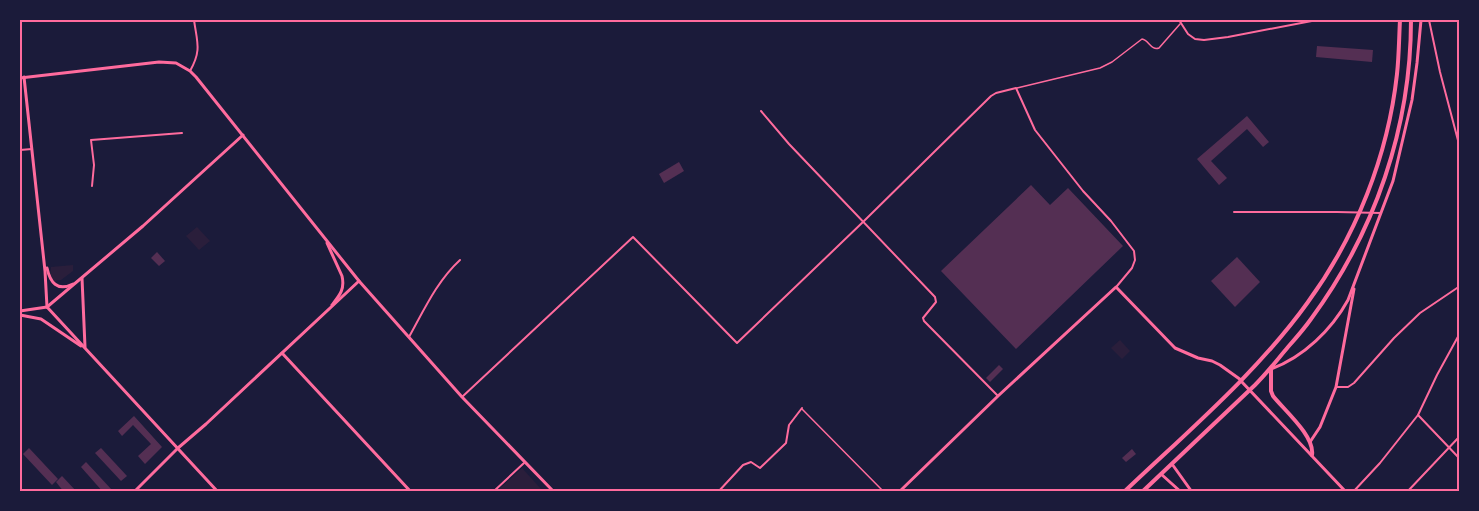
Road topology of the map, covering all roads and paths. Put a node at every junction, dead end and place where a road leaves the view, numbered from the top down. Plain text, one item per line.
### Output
1 (194, 20) edge
2 (1179, 20) edge
3 (1317, 20) edge
4 (1400, 20) edge
5 (1411, 20) edge
6 (1421, 20) edge
7 (1429, 20) edge
8 (1180, 24) junction
9 (190, 70) junction
10 (24, 77) junction
11 (20, 78) edge
12 (1016, 88) junction
13 (761, 111) dead end
14 (182, 133) dead end
15 (243, 135) junction
16 (1460, 148) edge
17 (32, 149) junction
18 (20, 150) edge
19 (92, 186) dead end
20 (1234, 212) dead end
21 (1381, 213) junction
22 (864, 221) junction
23 (325, 238) junction
24 (44, 256) junction
25 (460, 260) dead end
26 (82, 278) junction
27 (359, 281) junction
28 (1356, 281) junction
29 (1460, 286) edge
30 (1116, 287) junction
31 (332, 306) junction
32 (47, 308) junction
33 (20, 313) edge
34 (1460, 333) edge
35 (409, 337) junction
36 (84, 349) junction
37 (282, 353) junction
38 (1271, 369) junction
39 (1241, 381) junction
40 (1336, 387) junction
41 (1250, 390) junction
42 (998, 396) junction
43 (462, 397) junction
44 (802, 408) joint
45 (1418, 415) junction
46 (1460, 436) edge
47 (1310, 442) junction
48 (1448, 447) junction
49 (178, 448) junction
50 (1312, 455) junction
51 (1460, 459) edge
52 (525, 462) junction
53 (1171, 464) junction
54 (1161, 474) junction
55 (550, 488) junction
56 (1191, 491) edge
57 (134, 492) edge
58 (218, 492) edge
59 (411, 492) edge
60 (494, 492) edge
61 (546, 492) edge
62 (554, 492) edge
63 (718, 492) edge
64 (884, 492) edge
65 (899, 492) edge
66 (1124, 492) edge
67 (1142, 492) edge
68 (1181, 492) edge
69 (1345, 492) edge
70 (1353, 492) edge
71 (1407, 492) edge

1 - 9 street
2 - 8 street
3 - 8 street
4 - 39 main road
5 - 38 main road
6 - 21 street
7 - 16 street
8 - 12 lane
9 - 10 street
9 - 15 street
10 - 11 street
10 - 17 street
12 - 22 street
12 - 30 street
13 - 22 street
14 - 19 street
15 - 23 street
15 - 26 street
17 - 18 street
17 - 24 street
20 - 21 street
21 - 28 street
22 - 42 street
22 - 43 street
23 - 27 street
23 - 31 street
24 - 26 street
24 - 32 street
25 - 35 street
26 - 32 street
26 - 36 street
27 - 31 street
27 - 35 street
28 - 38 street
28 - 40 street
29 - 40 street
30 - 39 street
30 - 42 street
31 - 37 street
32 - 33 street
32 - 36 street
33 - 36 street
34 - 45 street
35 - 43 street
36 - 49 street
37 - 49 street
37 - 59 street
38 - 41 main road
38 - 47 main road
39 - 41 street
39 - 66 main road
40 - 47 street
41 - 50 street
41 - 53 main road
42 - 65 street
43 - 52 street
44 - 63 street
44 - 64 lane
45 - 48 street
45 - 70 street
46 - 48 street
47 - 50 main road
48 - 51 street
48 - 71 street
49 - 57 street
49 - 58 street
50 - 69 street
52 - 55 street
52 - 60 street
53 - 54 main road
53 - 56 street
54 - 67 main road
54 - 68 street
55 - 61 street
55 - 62 street

